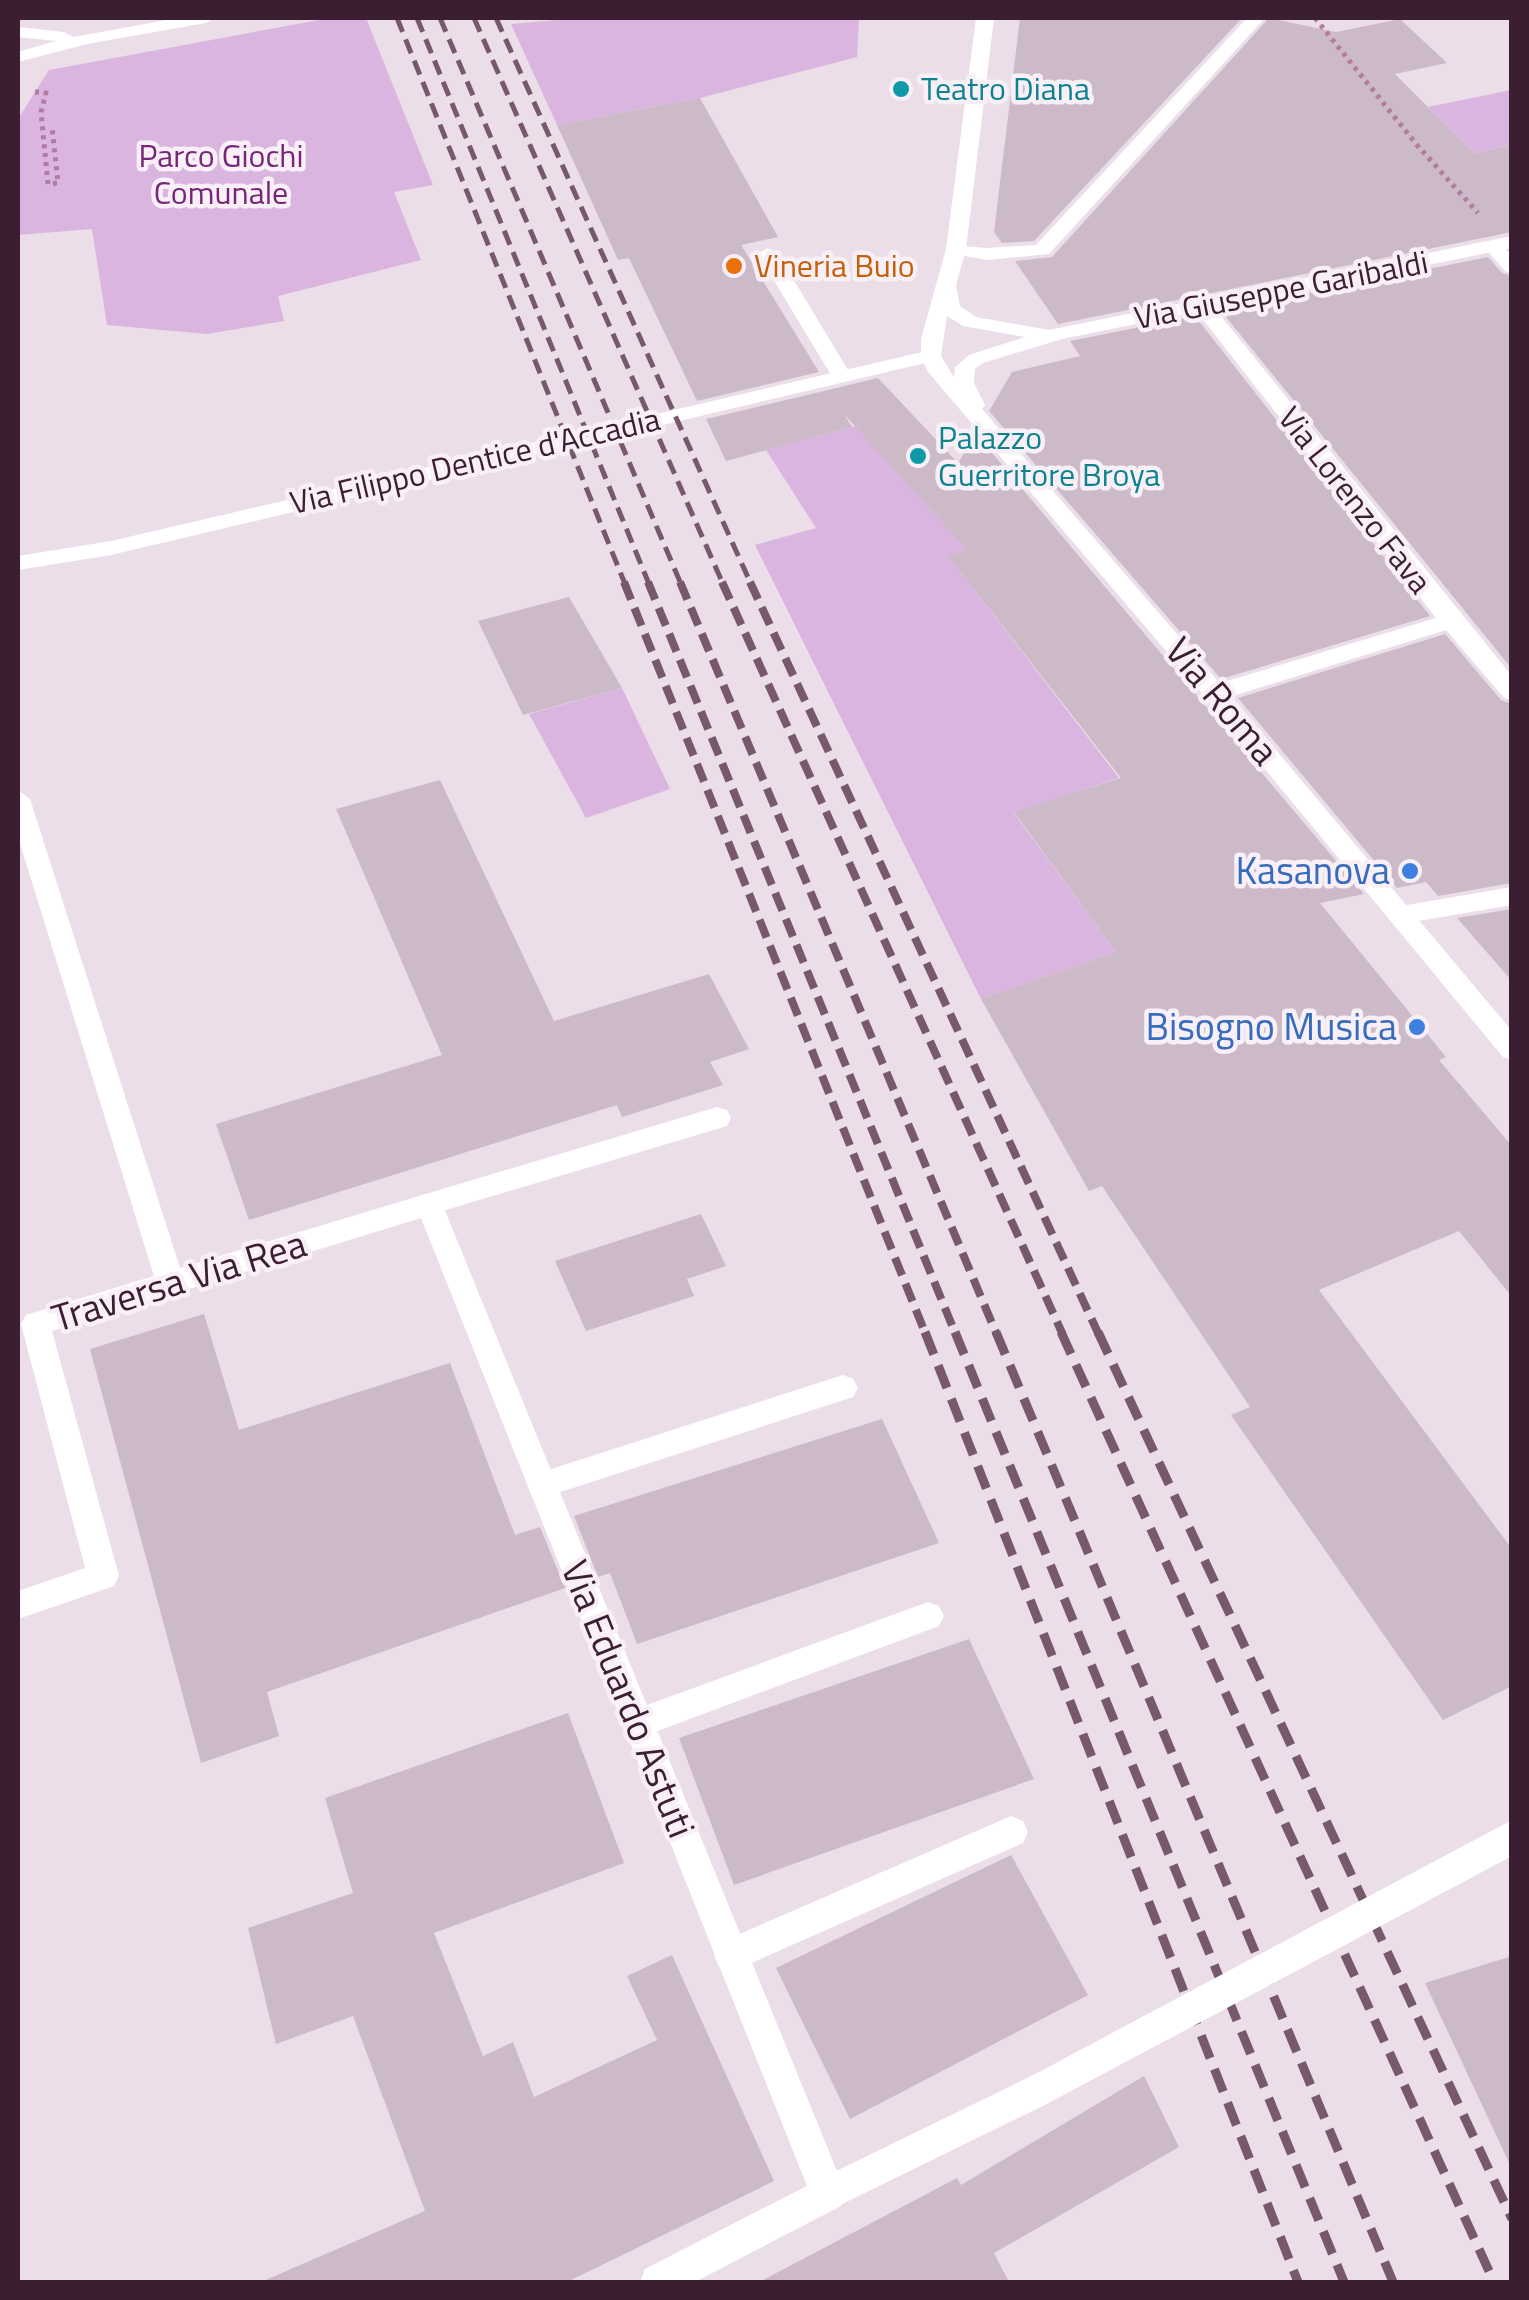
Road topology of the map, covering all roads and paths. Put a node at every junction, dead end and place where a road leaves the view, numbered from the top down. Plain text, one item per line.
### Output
1 (206, 18) edge
2 (985, 18) edge
3 (1256, 18) edge
4 (1316, 18) edge
5 (18, 32) edge
6 (86, 39) junction
7 (18, 57) edge
8 (51, 86) dead end
9 (35, 92) dead end
10 (46, 93) junction
11 (52, 126) dead end
12 (1504, 244) edge
13 (956, 249) junction
14 (768, 254) dead end
15 (1512, 267) edge
16 (947, 287) junction
17 (1201, 304) junction
18 (1050, 336) junction
19 (931, 356) junction
20 (840, 375) junction
21 (979, 415) junction
22 (18, 562) edge
23 (1451, 621) junction
24 (1512, 692) edge
25 (1215, 693) junction
26 (18, 799) edge
27 (1512, 896) edge
28 (1401, 915) junction
29 (1512, 1050) edge
30 (717, 1118) dead end
31 (429, 1204) junction
32 (170, 1283) junction
33 (843, 1388) dead end
34 (542, 1485) junction
35 (18, 1604) edge
36 (928, 1616) dead end
37 (639, 1723) junction
38 (1011, 1832) dead end
39 (1512, 1838) edge
40 (732, 1955) junction
41 (828, 2193) junction
42 (658, 2282) edge

1 - 6 street
2 - 13 street
3 - 13 street
4 - 12 path
5 - 6 street
6 - 7 street
8 - 10 path
9 - 10 path
10 - 11 path
12 - 15 street
12 - 17 street, Via Giuseppe Garibaldi
13 - 16 street
14 - 20 street
16 - 18 street
16 - 19 street
17 - 18 street, Via Giuseppe Garibaldi
17 - 23 street, Via Lorenzo Fava
18 - 21 street, Via Giuseppe Garibaldi
19 - 20 street, Via Filippo Dentice d'Accadia
19 - 21 street, Via Roma
20 - 22 street, Via Filippo Dentice d'Accadia
21 - 25 street, Via Roma
23 - 24 street, Via Lorenzo Fava
23 - 25 street
25 - 28 street, Via Roma
26 - 32 street
27 - 28 street
28 - 29 street, Via Roma
30 - 31 street, Traversa Via Rea
31 - 32 street, Traversa Via Rea
31 - 34 street, Via Eduardo Astuti
32 - 35 street, Traversa Via Rea
33 - 34 street
34 - 37 street, Via Eduardo Astuti
36 - 37 street
37 - 40 street, Via Eduardo Astuti
38 - 40 street
39 - 41 street, bridge
40 - 41 street, Via Eduardo Astuti
41 - 42 street

